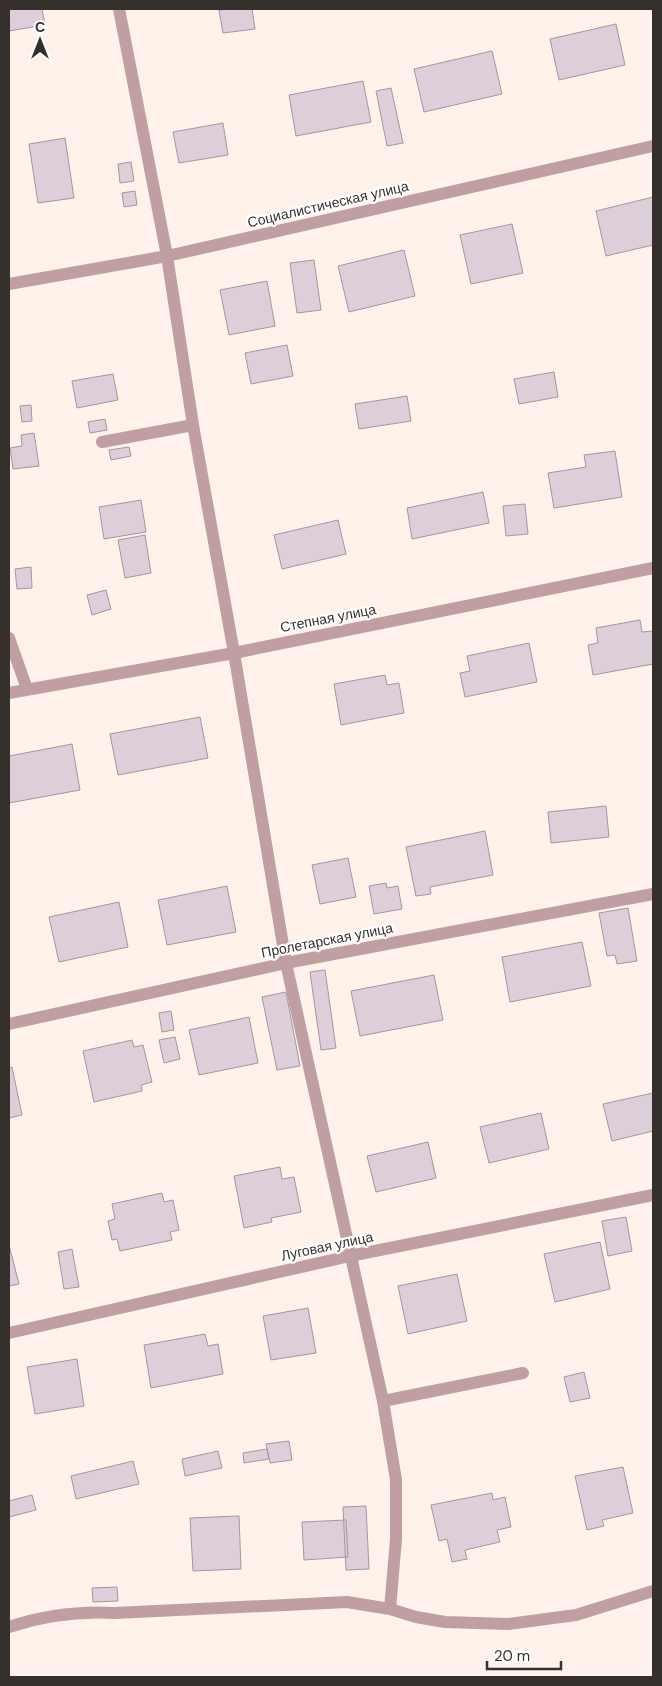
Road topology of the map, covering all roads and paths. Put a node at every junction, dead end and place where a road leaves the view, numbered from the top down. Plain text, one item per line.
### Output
1 (119, 9) edge
2 (653, 146) edge
3 (167, 256) junction
4 (9, 284) edge
5 (193, 425) junction
6 (102, 442) dead end
7 (653, 568) edge
8 (9, 638) edge
9 (234, 652) junction
10 (27, 689) junction
11 (9, 693) edge
12 (653, 894) edge
13 (286, 963) junction
14 (9, 1024) edge
15 (653, 1195) edge
16 (350, 1256) junction
17 (9, 1333) edge
18 (523, 1373) dead end
19 (383, 1401) junction
20 (653, 1592) edge
21 (390, 1609) junction
22 (9, 1627) edge

1 - 3 street
2 - 3 street, Социалистическая улица
3 - 4 street, Социалистическая улица
3 - 5 street
5 - 6 street
5 - 9 street
7 - 9 street, Степная улица
8 - 10 street
9 - 10 street, Степная улица
9 - 13 street
10 - 11 street, Степная улица
12 - 13 street, Пролетарская улица
13 - 14 street, Пролетарская улица
13 - 16 street
15 - 16 street, Луговая улица
16 - 17 street, Луговая улица
16 - 19 street
18 - 19 street
19 - 21 street
20 - 21 street
21 - 22 street

